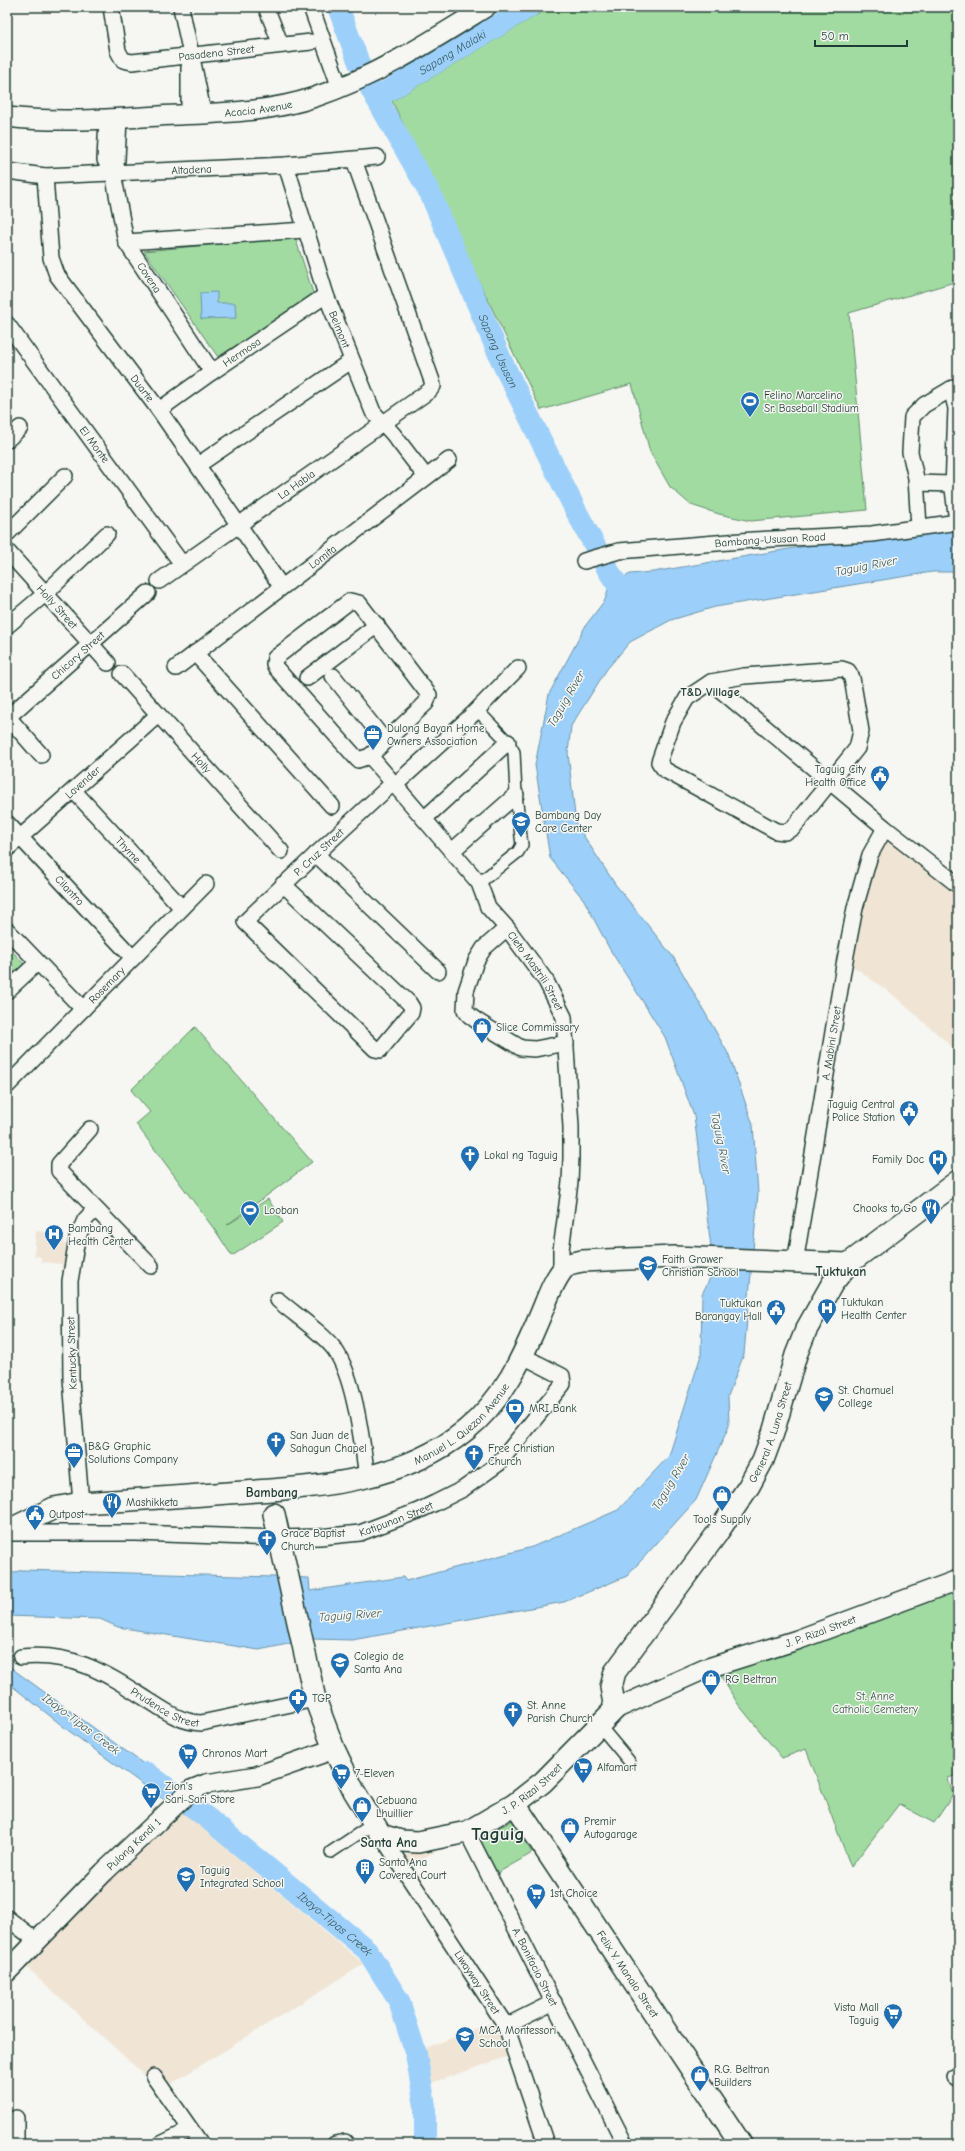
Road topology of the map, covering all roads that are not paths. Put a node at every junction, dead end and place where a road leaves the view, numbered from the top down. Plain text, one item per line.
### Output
1 (111, 7) edge
2 (181, 7) edge
3 (266, 7) edge
4 (311, 7) edge
5 (486, 7) edge
6 (311, 42) dead end
7 (281, 45) junction
8 (190, 56) junction
9 (340, 88) junction
10 (196, 114) junction
11 (7, 117) edge
12 (113, 118) junction
13 (377, 157) dead end
14 (354, 160) junction
15 (286, 165) junction
16 (7, 171) edge
17 (113, 173) junction
18 (45, 176) junction
19 (305, 230) junction
20 (126, 242) junction
21 (326, 296) junction
22 (7, 324) edge
23 (351, 360) junction
24 (212, 372) junction
25 (955, 388) edge
26 (159, 410) junction
27 (383, 423) junction
28 (20, 428) dead end
29 (7, 440) edge
30 (449, 460) dead end
31 (198, 465) junction
32 (65, 476) dead end
33 (426, 477) junction
34 (916, 483) junction
35 (953, 484) junction
36 (957, 522) edge
37 (238, 524) junction
38 (919, 527) junction
39 (7, 534) edge
40 (106, 534) dead end
41 (7, 551) edge
42 (589, 559) dead end
43 (182, 564) junction
44 (159, 581) dead end
45 (281, 586) junction
46 (46, 593) junction
47 (148, 593) dead end
48 (7, 626) edge
49 (376, 626) junction
50 (91, 645) junction
51 (195, 653) junction
52 (108, 663) dead end
53 (176, 668) dead end
54 (518, 668) dead end
55 (122, 674) dead end
56 (332, 676) dead end
57 (307, 678) dead end
58 (711, 682) junction
59 (477, 710) junction
60 (158, 714) junction
61 (7, 717) edge
62 (385, 741) junction
63 (508, 742) junction
64 (41, 755) dead end
65 (370, 756) junction
66 (831, 781) junction
67 (394, 784) junction
68 (74, 791) junction
69 (516, 795) junction
70 (332, 806) dead end
71 (424, 819) junction
72 (7, 823) edge
73 (885, 828) junction
74 (20, 838) junction
75 (7, 849) edge
76 (280, 851) dead end
77 (452, 851) junction
78 (316, 854) junction
79 (479, 883) junction
80 (206, 884) dead end
81 (283, 884) junction
82 (958, 885) edge
83 (182, 908) junction
84 (507, 928) junction
85 (10, 938) edge
86 (133, 958) junction
87 (37, 963) junction
88 (438, 971) dead end
89 (7, 991) edge
90 (83, 1009) junction
91 (566, 1043) junction
92 (7, 1085) edge
93 (90, 1129) dead end
94 (958, 1181) edge
95 (95, 1209) junction
96 (795, 1263) junction
97 (848, 1264) junction
98 (151, 1266) dead end
99 (562, 1272) junction
100 (278, 1300) dead end
101 (523, 1356) junction
102 (367, 1477) junction
103 (274, 1501) junction
104 (81, 1503) junction
105 (7, 1532) edge
106 (278, 1538) junction
107 (958, 1580) edge
108 (21, 1657) dead end
109 (315, 1698) junction
110 (615, 1708) junction
111 (599, 1725) junction
112 (334, 1749) junction
113 (629, 1761) dead end
114 (515, 1804) junction
115 (377, 1829) junction
116 (467, 1832) junction
117 (331, 1852) dead end
118 (7, 1918) edge
119 (37, 1941) junction
120 (9, 1968) edge
121 (554, 2002) junction
122 (506, 2026) junction
123 (154, 2077) dead end
124 (16, 2118) dead end
125 (190, 2130) junction
126 (16, 2144) edge
127 (161, 2144) edge
128 (201, 2144) edge
129 (546, 2144) edge
130 (625, 2144) edge
131 (741, 2144) edge

1 - 8 street, Pasadena Street
2 - 8 street
3 - 7 street
4 - 9 street
5 - 9 street, Acacia Avenue
6 - 7 street, Pasadena Street
7 - 8 street, Pasadena Street
8 - 10 street
9 - 10 street, Acacia Avenue
10 - 12 street, Acacia Avenue
11 - 12 street, Acacia Avenue
12 - 17 street, Covena
13 - 14 street, Altadena
14 - 15 street, Altadena
14 - 27 street, La Habla
15 - 17 street, Altadena
15 - 19 street, Belmont
16 - 18 street, Altadena
17 - 18 street, Altadena
17 - 20 street, Covena
18 - 26 street, Duarte
19 - 20 street
19 - 21 street, Belmont
20 - 24 street, Covena
21 - 23 street, Belmont
21 - 24 street, Hermosa
22 - 43 street, El Monte
23 - 27 street, Belmont
23 - 31 street
24 - 26 street, Hermosa
25 - 34 street
25 - 35 street
26 - 31 street, Duarte
27 - 33 street, Belmont
27 - 37 street, La Habla
28 - 29 street
30 - 33 street, Lomita
31 - 37 street, Duarte
32 - 39 street
33 - 45 street, Lomita
34 - 35 street
34 - 38 street
35 - 36 street
36 - 38 street, Bambang-Ususan Road
37 - 43 street, La Habla
37 - 45 street, Duarte
38 - 42 street, Bambang-Ususan Road
40 - 46 street
41 - 46 street, Holly Street
43 - 44 street, La Habla
45 - 51 street, Lomita
46 - 48 street
46 - 50 street, Holly Street
47 - 50 street, Chicory Street
49 - 57 street
49 - 62 street
49 - 65 street
50 - 52 street, Holly Street
50 - 61 street, Chicory Street
51 - 53 street, Lomita
51 - 70 street
54 - 59 street, P. Cruz Street
55 - 60 street, Holly
56 - 62 street
58 - 66 street
58 - 66 street
58 - 66 street
59 - 63 street
59 - 67 street, P. Cruz Street
60 - 68 street, Lavender
60 - 76 street, Holly
61 - 64 street
62 - 65 street
63 - 69 street
63 - 71 street
65 - 67 street, Cleto Mastrili Street
66 - 73 street
67 - 71 street, Cleto Mastrili Street
67 - 78 street, P. Cruz Street
68 - 74 street, Lavender
68 - 83 street, Thyme
69 - 77 street
69 - 79 street
71 - 77 street, Cleto Mastrili Street
72 - 74 street, Cilantro
73 - 82 street
73 - 96 street, A. Mabini Street
74 - 75 street, Lavender
74 - 86 street, Cilantro
77 - 79 street, Cleto Mastrili Street
78 - 81 street, P. Cruz Street
78 - 88 street
79 - 84 street, Cleto Mastrili Street
80 - 83 street, Rosemary
81 - 81 street, P. Cruz Street
83 - 86 street, Rosemary
84 - 91 street, Cleto Mastrili Street
84 - 91 street
85 - 87 street
86 - 90 street, Rosemary
87 - 89 street
87 - 90 street
90 - 92 street, Rosemary
91 - 99 street, Cleto Mastrili Street
93 - 95 street
94 - 97 main road, General A. Luna Street
95 - 98 street
95 - 104 street, Kentucky Street
96 - 97 main road, Manuel L. Quezon Avenue
96 - 99 main road, Manuel L. Quezon Avenue
97 - 110 main road, General A. Luna Street
99 - 101 main road, Manuel L. Quezon Avenue
100 - 102 street
101 - 102 main road, Manuel L. Quezon Avenue
101 - 106 street, Katipunan Street
102 - 103 main road, Manuel L. Quezon Avenue
103 - 104 main road, Manuel L. Quezon Avenue
103 - 106 main road
104 - 105 main road, Manuel L. Quezon Avenue
105 - 106 street, Katipunan Street
106 - 109 main road
107 - 110 street, J. P. Rizal Street
108 - 109 street, Prudence Street
109 - 112 main road
110 - 111 main road, J. P. Rizal Street
111 - 113 street
111 - 114 main road, J. P. Rizal Street
112 - 115 main road
112 - 119 street, Pulong Kendi 1
114 - 116 main road, J. P. Rizal Street
114 - 131 main road, Felix Y. Manalo Street
115 - 116 main road, J. P. Rizal Street
115 - 117 street
115 - 122 street, Liwayway Street
116 - 121 street, A. Bonifacio Street
118 - 119 street
119 - 120 street, Pulong Kendi 1
121 - 122 street
121 - 130 street, A. Bonifacio Street
122 - 129 street, Liwayway Street
123 - 125 street
124 - 126 street
125 - 127 street
125 - 128 street

